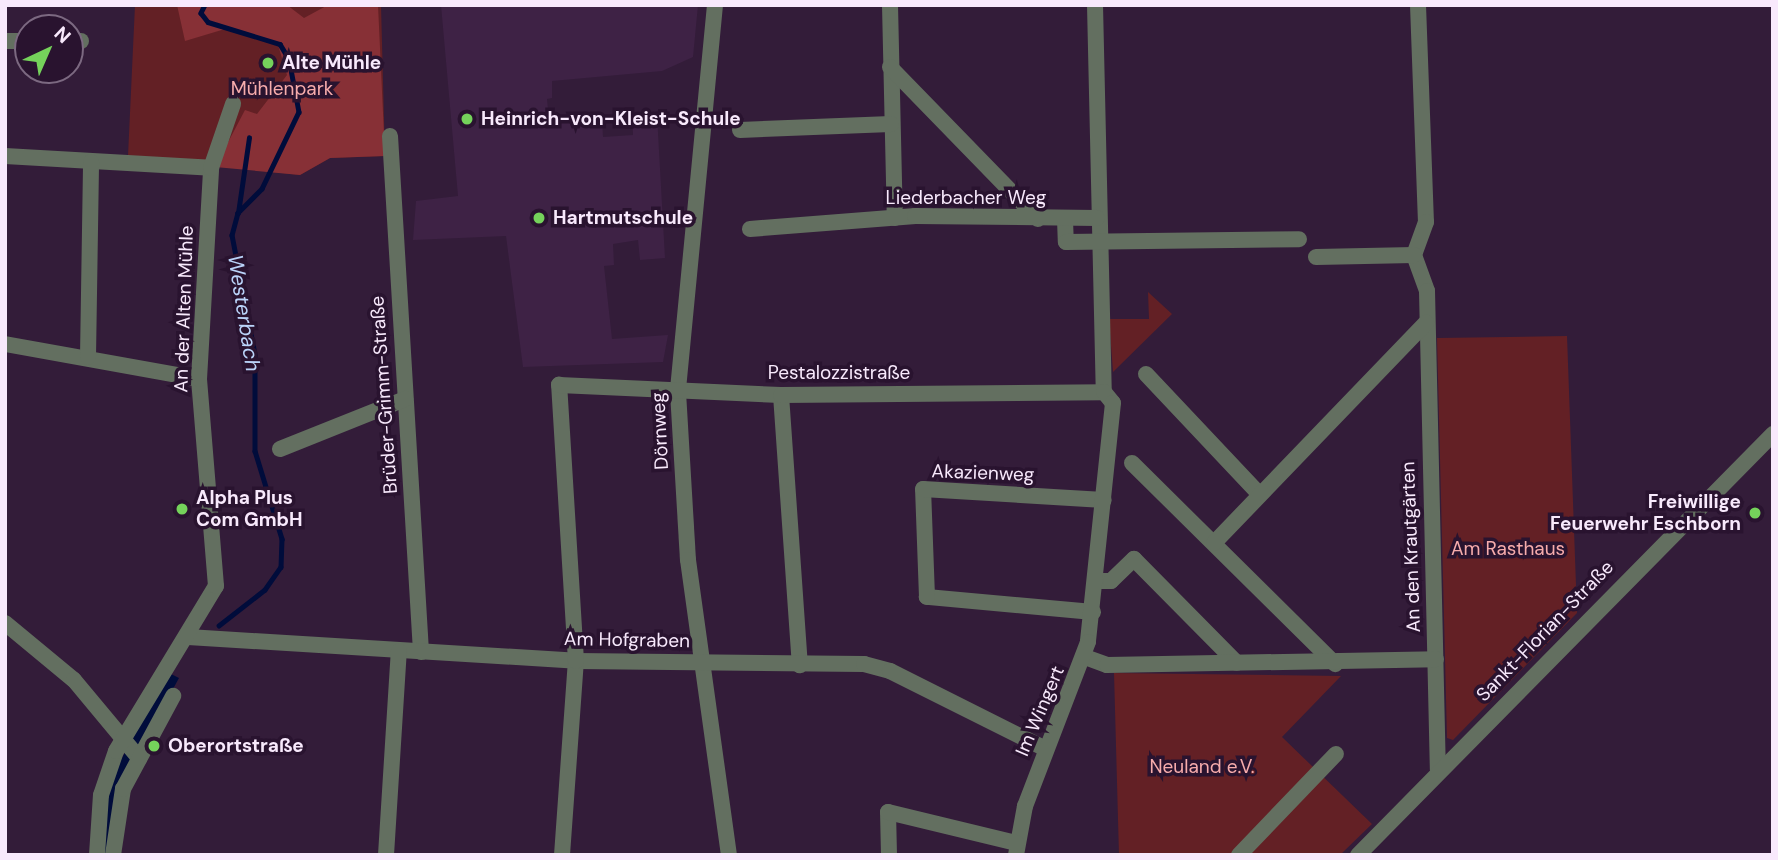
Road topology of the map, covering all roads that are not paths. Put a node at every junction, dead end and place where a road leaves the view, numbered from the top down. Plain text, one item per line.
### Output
1 (715, 5) edge
2 (890, 5) edge
3 (1095, 5) edge
4 (1418, 5) edge
5 (890, 67) junction
6 (233, 104) dead end
7 (891, 124) junction
8 (740, 130) dead end
9 (390, 136) dead end
10 (5, 156) edge
11 (91, 162) junction
12 (211, 168) junction
13 (895, 218) junction
14 (1097, 218) junction
15 (1038, 219) junction
16 (1065, 219) junction
17 (750, 229) dead end
18 (1300, 239) dead end
19 (1099, 241) junction
20 (1414, 255) junction
21 (1316, 257) dead end
22 (1426, 323) junction
23 (5, 344) edge
24 (88, 357) junction
25 (1146, 374) dead end
26 (199, 379) junction
27 (678, 392) junction
28 (781, 395) junction
29 (1109, 397) junction
30 (405, 399) junction
31 (1773, 434) edge
32 (281, 449) dead end
33 (1132, 463) dead end
34 (1259, 494) junction
35 (1104, 500) junction
36 (1214, 543) junction
37 (1097, 581) junction
38 (1093, 612) junction
39 (5, 623) edge
40 (204, 638) junction
41 (399, 651) junction
42 (421, 652) junction
43 (1085, 657) junction
44 (1436, 659) junction
45 (576, 661) junction
46 (702, 663) junction
47 (1237, 663) junction
48 (1335, 664) junction
49 (800, 665) junction
50 (173, 696) dead end
51 (1046, 749) junction
52 (131, 751) junction
53 (1336, 754) dead end
54 (1438, 770) junction
55 (1016, 849) edge
56 (97, 855) edge
57 (113, 855) edge
58 (386, 855) edge
59 (562, 855) edge
60 (729, 855) edge
61 (889, 855) edge
62 (1239, 855) edge
63 (1358, 855) edge

1 - 27 street, Dörnweg
2 - 5 street
3 - 14 street, Im Wingert
4 - 20 street
5 - 7 street
5 - 15 street
6 - 12 street, An der Alten Mühle
7 - 8 street
7 - 13 street
9 - 30 street, Brüder-Grimm-Straße
10 - 11 street
11 - 12 street
11 - 24 street
12 - 26 street, An der Alten Mühle
13 - 15 street, Liederbacher Weg
13 - 17 street, Liederbacher Weg
14 - 16 street, Liederbacher Weg
14 - 19 street, Im Wingert
15 - 16 street, Liederbacher Weg
16 - 19 street
18 - 19 street
19 - 29 street, Im Wingert
20 - 21 street
20 - 22 street, An den Krautgärten
22 - 34 street
22 - 44 street, An den Krautgärten
23 - 24 street
24 - 26 street
25 - 34 street
26 - 40 street, An der Alten Mühle
27 - 28 street, Pestalozzistraße
27 - 45 street, Pestalozzistraße
27 - 46 street, Dörnweg
28 - 29 street, Pestalozzistraße
28 - 49 street
29 - 35 street, Im Wingert
30 - 32 street
30 - 42 street, Brüder-Grimm-Straße
31 - 54 street, Sankt-Florian-Straße
33 - 36 street
34 - 36 street
35 - 37 street, Im Wingert
35 - 38 street, Akazienweg
36 - 48 street
37 - 38 street, Im Wingert
37 - 47 street
38 - 43 street, Im Wingert
39 - 52 street
40 - 41 street, Am Hofgraben
40 - 52 street, An der Alten Mühle
41 - 42 street, Am Hofgraben
41 - 58 street
42 - 45 street, Am Hofgraben
43 - 47 street
43 - 51 street, Im Wingert
44 - 48 street
44 - 54 street, An den Krautgärten
45 - 46 street, Am Hofgraben
45 - 59 street
46 - 49 street, Am Hofgraben
46 - 60 street, Dörnweg
47 - 48 street
49 - 51 street, Am Hofgraben
50 - 52 street
51 - 55 street, Im Wingert
52 - 56 street
52 - 57 street
53 - 62 street
54 - 63 street, Sankt-Florian-Straße
55 - 61 street

